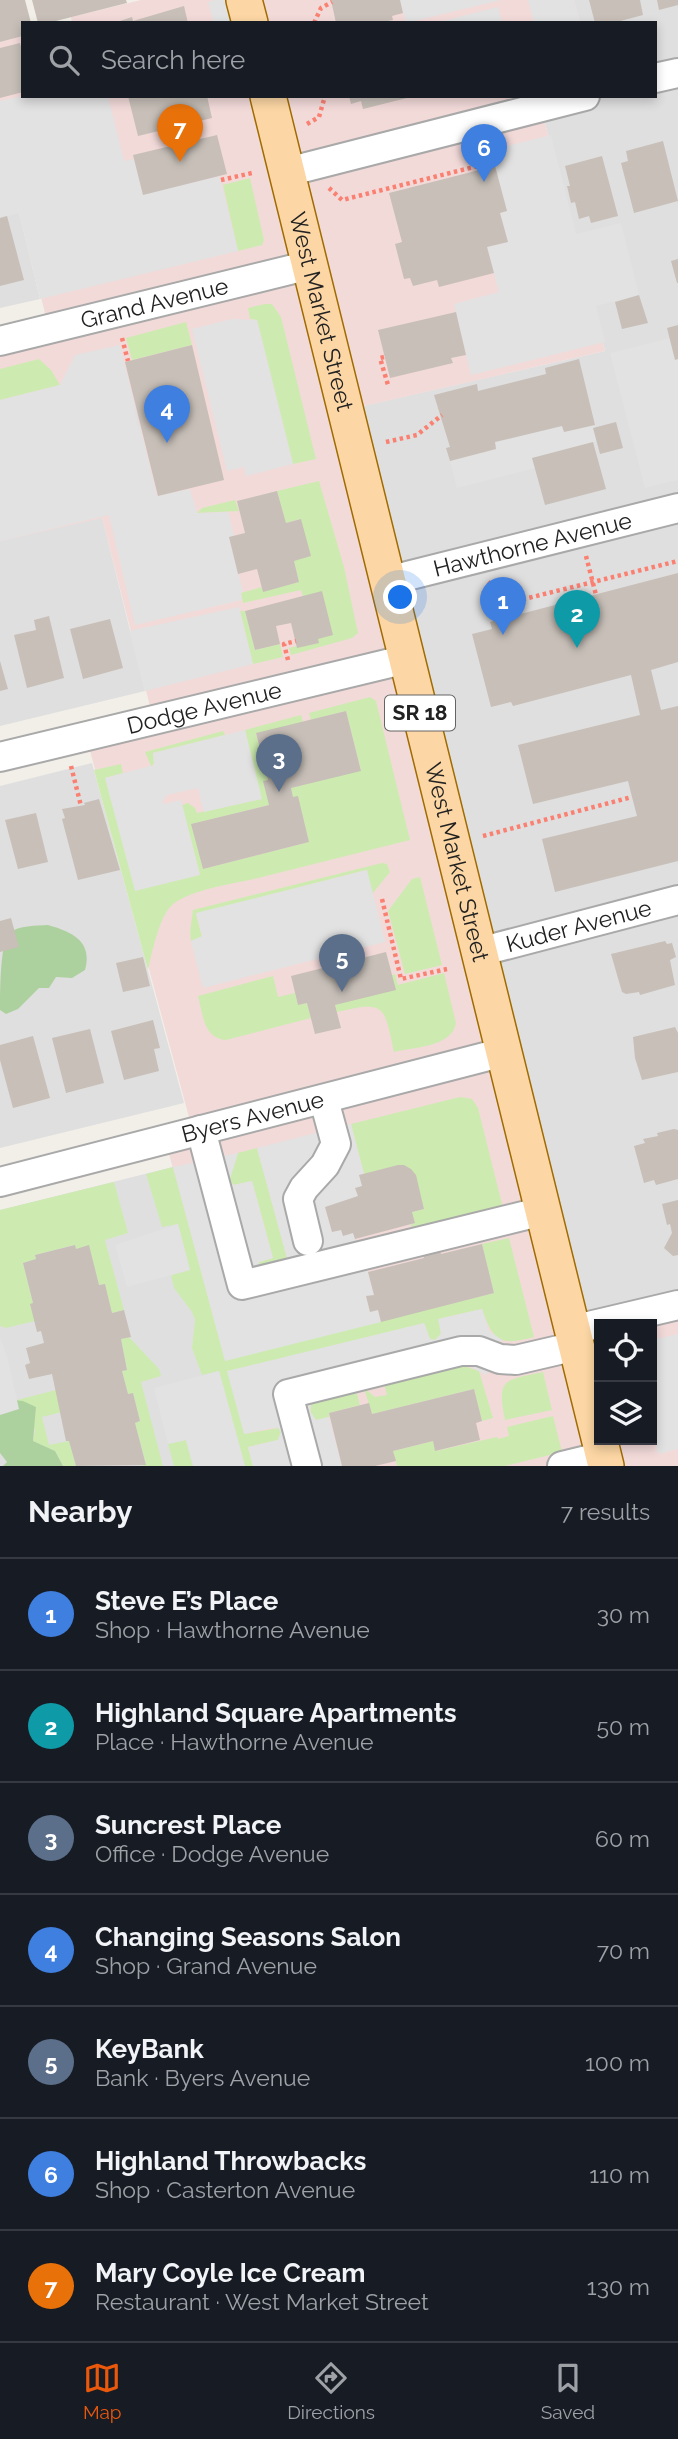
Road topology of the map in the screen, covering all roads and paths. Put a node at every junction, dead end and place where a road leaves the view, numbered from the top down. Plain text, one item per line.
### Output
1 (244, 0) edge
2 (332, 2) edge
3 (249, 21) edge
4 (315, 21) edge
5 (678, 72) edge
6 (657, 77) edge
7 (268, 98) edge
8 (324, 98) edge
9 (576, 98) edge
10 (307, 124) dead end
11 (494, 144) dead end
12 (286, 172) junction
13 (252, 173) dead end
14 (221, 180) dead end
15 (328, 187) dead end
16 (310, 265) junction
17 (122, 335) dead end
18 (0, 341) edge
19 (384, 357) dead end
20 (128, 361) dead end
21 (388, 385) dead end
22 (442, 415) dead end
23 (386, 442) dead end
24 (678, 508) edge
25 (586, 555) dead end
26 (678, 561) edge
27 (387, 581) junction
28 (487, 581) dead end
29 (593, 582) junction
30 (596, 594) dead end
31 (296, 641) dead end
32 (407, 659) junction
33 (288, 660) dead end
34 (0, 757) edge
35 (71, 766) dead end
36 (632, 797) dead end
37 (81, 806) dead end
38 (483, 835) dead end
39 (382, 899) dead end
40 (678, 900) edge
41 (479, 952) junction
42 (398, 969) junction
43 (447, 969) dead end
44 (391, 971) dead end
45 (504, 1052) junction
46 (324, 1100) junction
47 (201, 1130) junction
48 (0, 1182) edge
49 (543, 1211) junction
50 (308, 1241) dead end
51 (678, 1305) edge
52 (574, 1338) junction
53 (604, 1461) edge
54 (307, 1466) edge
55 (562, 1466) edge

1 - 3 main road
2 - 4 path
5 - 6 street
7 - 12 main road, West Market Street / SR 18
8 - 10 path
9 - 12 street
11 - 15 path
12 - 16 main road, West Market Street / SR 18
13 - 14 path
16 - 18 street, Grand Avenue
16 - 27 main road, West Market Street / SR 18
17 - 20 path
19 - 21 path
22 - 23 path
24 - 27 street, Hawthorne Avenue
25 - 29 path
26 - 29 path
27 - 32 main road, West Market Street / SR 18
28 - 29 path
29 - 30 path
31 - 33 path
32 - 34 street, Dodge Avenue
32 - 41 main road, West Market Street / SR 18
35 - 37 path
36 - 38 path
39 - 42 path
40 - 41 street, Kuder Avenue
41 - 45 main road, West Market Street / SR 18
42 - 43 path
42 - 44 path
45 - 46 street, Byers Avenue
45 - 49 main road, West Market Street / SR 18
46 - 47 street, Byers Avenue
46 - 50 street
47 - 48 street, Byers Avenue
47 - 49 street
49 - 52 main road, West Market Street / SR 18
51 - 52 street
52 - 53 main road, West Market Street / SR 18
52 - 54 street
53 - 55 street

